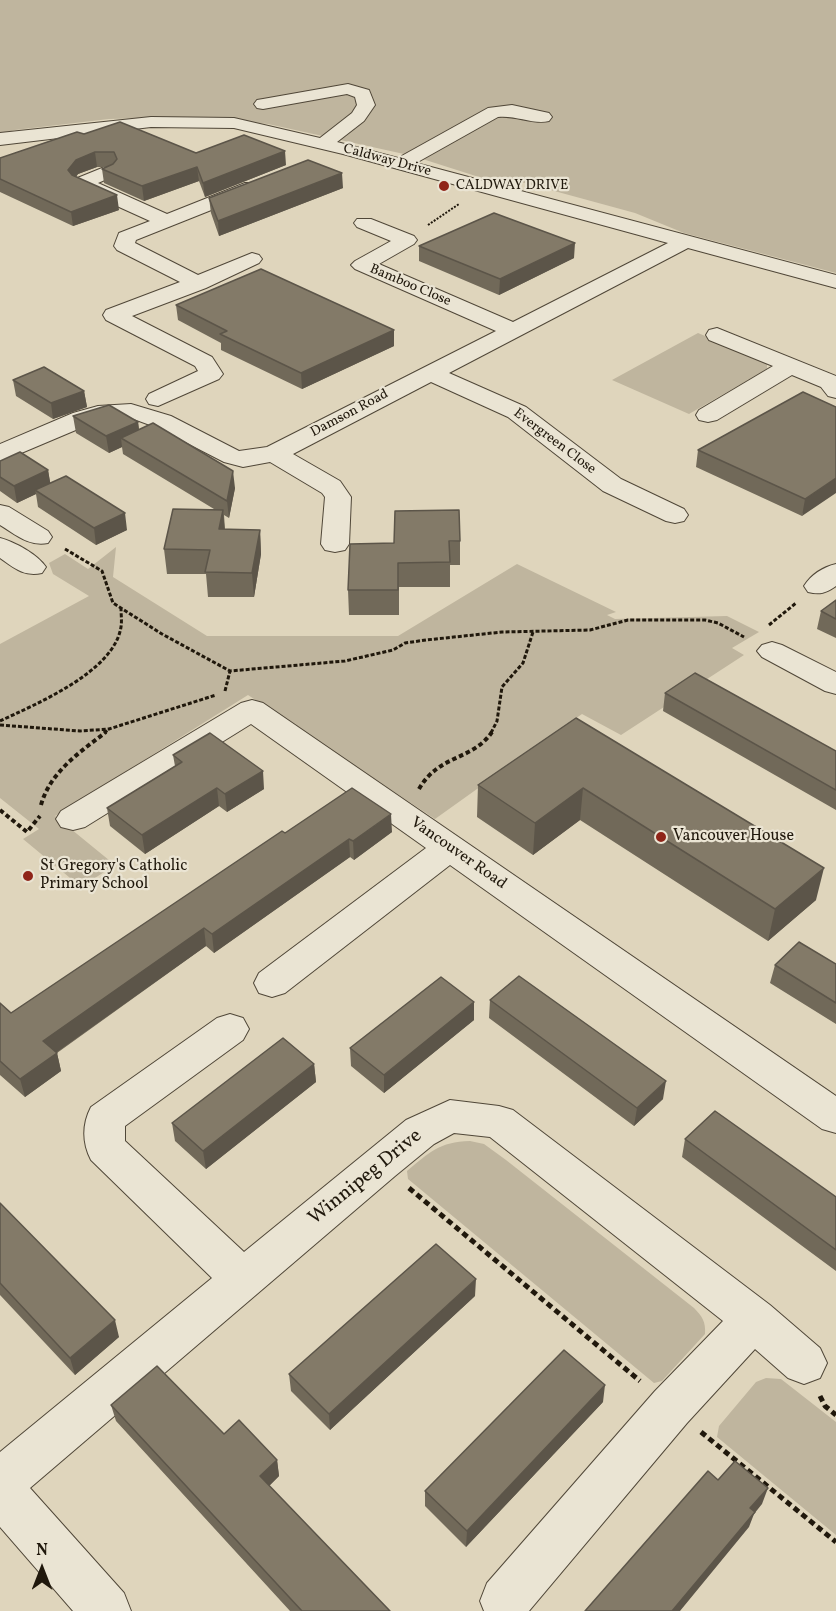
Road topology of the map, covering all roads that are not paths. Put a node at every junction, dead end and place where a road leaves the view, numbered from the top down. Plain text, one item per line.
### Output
1 (365, 100) junction
2 (384, 101) dead end
3 (262, 104) dead end
4 (543, 117) dead end
5 (0, 139) edge
6 (319, 153) junction
7 (400, 164) junction
8 (107, 172) edge
9 (273, 179) edge
10 (165, 220) junction
11 (364, 223) dead end
12 (687, 241) junction
13 (252, 260) dead end
14 (836, 282) edge
15 (198, 283) junction
16 (513, 330) junction
17 (717, 335) dead end
18 (790, 366) junction
19 (430, 373) junction
20 (836, 391) edge
21 (158, 399) dead end
22 (708, 415) dead end
23 (0, 454) edge
24 (274, 454) junction
25 (0, 513) edge
26 (675, 515) dead end
27 (48, 541) road end
28 (335, 544) dead end
29 (0, 546) edge
30 (32, 567) dead end
31 (761, 641) road end
32 (836, 684) edge
33 (73, 819) dead end
34 (450, 848) junction
35 (272, 983) dead end
36 (230, 1029) dead end
37 (836, 1117) edge
38 (241, 1278) junction
39 (754, 1319) junction
40 (804, 1363) dead end
41 (0, 1483) edge
42 (0, 1490) edge
43 (505, 1600) dead end
44 (106, 1611) edge

1 - 2 street
1 - 3 street
1 - 6 street
4 - 7 street
5 - 6 street, Caldway Drive
6 - 7 street, Caldway Drive
7 - 12 street, Caldway Drive
8 - 10 street
9 - 10 street
10 - 15 street
11 - 16 street, Bamboo Close
12 - 14 street, Caldway Drive
12 - 16 street, Damson Road
13 - 15 street
15 - 21 street
16 - 19 street, Damson Road
17 - 18 street
18 - 20 street
18 - 22 street
19 - 24 street, Damson Road
19 - 26 street, Evergreen Close
23 - 24 street, Damson Road
24 - 28 street
25 - 27 street
29 - 30 street
31 - 32 street
33 - 34 street, Vancouver Road
34 - 35 street
34 - 37 street, Vancouver Road
36 - 38 street
38 - 39 street, Winnipeg Drive
38 - 41 street, Winnipeg Drive
39 - 40 street, Winnipeg Drive
39 - 43 street
42 - 44 street

